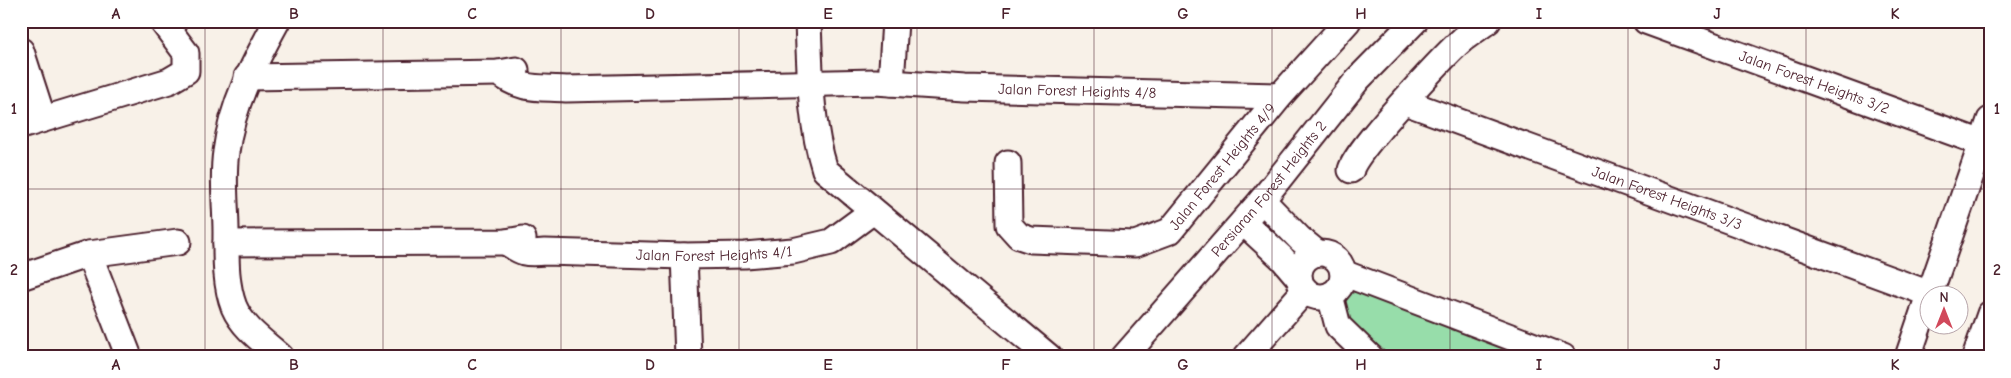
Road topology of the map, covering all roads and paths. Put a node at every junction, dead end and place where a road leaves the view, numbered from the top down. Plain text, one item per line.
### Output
1 (162, 21) edge
2 (277, 21) edge
3 (808, 21) edge
4 (895, 21) edge
5 (1348, 21) edge
6 (1415, 21) edge
7 (1488, 21) edge
8 (1646, 21) edge
9 (21, 51) edge
10 (246, 77) junction
11 (883, 82) junction
12 (810, 84) junction
13 (1280, 96) junction
14 (1405, 102) junction
15 (1990, 120) edge
16 (32, 123) edge
17 (1982, 143) junction
18 (1008, 163) dead end
19 (1351, 170) dead end
20 (1262, 200) junction
21 (873, 211) junction
22 (1243, 222) junction
23 (178, 242) dead end
24 (226, 243) junction
25 (1318, 253) junction
26 (88, 254) junction
27 (684, 256) junction
28 (1343, 273) junction
29 (21, 277) edge
30 (1302, 284) junction
31 (1932, 286) edge
32 (1918, 292) edge
33 (1330, 295) junction
34 (1989, 318) edge
35 (1918, 328) edge
36 (129, 357) edge
37 (281, 357) edge
38 (688, 357) edge
39 (1049, 357) edge
40 (1124, 357) edge
41 (1246, 357) edge
42 (1370, 357) edge
43 (1563, 357) edge
44 (1908, 357) edge
45 (1975, 357) edge

1 - 16 street
2 - 10 street
3 - 12 street
4 - 11 street
5 - 13 street, Jalan Forest Heights 4/9
6 - 20 street, Persiaran Forest Heights 2
7 - 14 street
8 - 17 street, Jalan Forest Heights 3/2
9 - 16 street
10 - 12 street, Jalan Forest Heights 4/8
10 - 24 street
11 - 12 street, Jalan Forest Heights 4/8
11 - 13 street, Jalan Forest Heights 4/8
12 - 21 street
13 - 18 street, Jalan Forest Heights 4/9
14 - 19 street
14 - 32 street, Jalan Forest Heights 3/3
15 - 17 street
17 - 31 street
20 - 22 street, Persiaran Forest Heights 2
20 - 25 street
21 - 27 street, Jalan Forest Heights 4/1
21 - 39 street
22 - 30 street
22 - 40 street, Persiaran Forest Heights 2
23 - 26 street
24 - 27 street, Jalan Forest Heights 4/1
24 - 37 street
25 - 28 street
25 - 30 street
26 - 29 street
26 - 36 street
27 - 38 street
28 - 33 street
28 - 43 street
30 - 33 street
30 - 41 street
33 - 42 street
34 - 45 street
35 - 44 street

